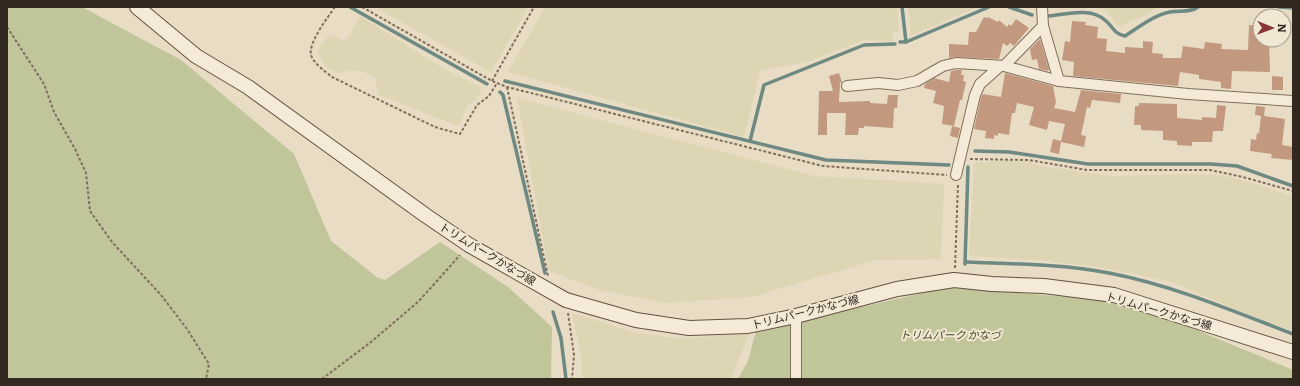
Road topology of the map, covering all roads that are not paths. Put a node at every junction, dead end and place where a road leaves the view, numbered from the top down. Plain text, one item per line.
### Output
1 (137, 7) edge
2 (1042, 7) edge
3 (1044, 26) junction
4 (1002, 67) junction
5 (1059, 81) junction
6 (847, 86) dead end
7 (1293, 101) edge
8 (957, 178) road end
9 (796, 316) junction
10 (1293, 352) edge
11 (796, 379) edge

1 - 9 main road, トリムパークかなづ線
2 - 3 street
3 - 4 street
3 - 5 street
4 - 5 street
4 - 6 street
4 - 8 street
5 - 7 street
9 - 10 main road, トリムパークかなづ線
9 - 11 street

